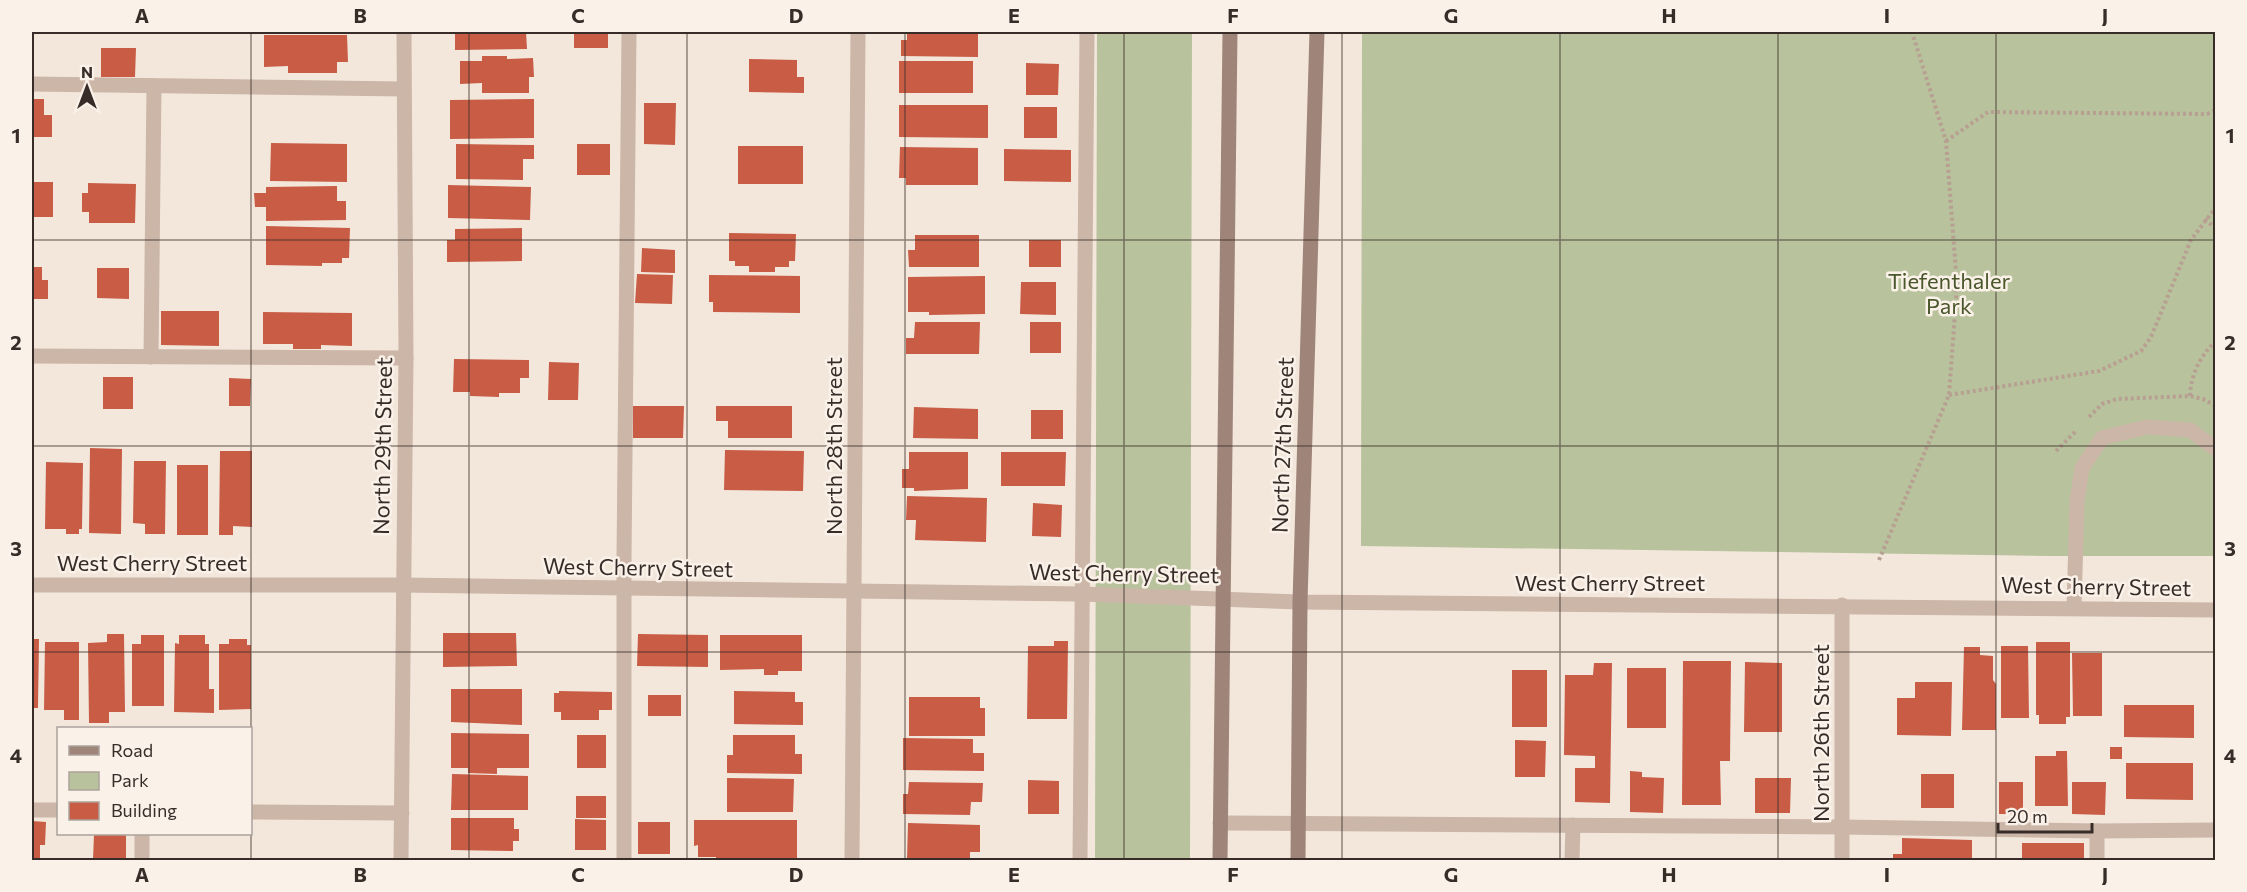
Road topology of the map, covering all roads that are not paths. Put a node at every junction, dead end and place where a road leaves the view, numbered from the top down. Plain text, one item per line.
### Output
1 (404, 32) edge
2 (628, 32) edge
3 (858, 32) edge
4 (1087, 32) edge
5 (1230, 32) edge
6 (1317, 32) edge
7 (32, 84) edge
8 (154, 86) junction
9 (404, 89) junction
10 (32, 356) edge
11 (152, 357) junction
12 (406, 358) junction
13 (2216, 449) edge
14 (32, 585) edge
15 (403, 585) junction
16 (624, 589) junction
17 (855, 592) junction
18 (1082, 594) junction
19 (1222, 598) junction
20 (1300, 602) junction
21 (1842, 605) junction
22 (2074, 608) junction
23 (2216, 610) edge
24 (32, 810) edge
25 (57, 810) edge
26 (252, 812) edge
27 (402, 813) junction
28 (1298, 822) junction
29 (1220, 823) junction
30 (1573, 825) junction
31 (1842, 827) junction
32 (2216, 830) edge
33 (2097, 831) junction
34 (142, 835) edge
35 (142, 861) edge
36 (401, 861) edge
37 (624, 861) edge
38 (852, 861) edge
39 (1080, 861) edge
40 (1220, 861) edge
41 (1298, 861) edge
42 (1572, 861) edge
43 (1842, 861) edge
44 (2097, 861) edge

1 - 9 street, North 29th Street
2 - 16 street
3 - 17 street, North 28th Street
4 - 18 street
5 - 19 main road
6 - 20 main road, North 27th Street
7 - 8 street
8 - 9 street
8 - 11 street
9 - 12 street, North 29th Street
10 - 11 street
11 - 12 street
12 - 15 street, North 29th Street
13 - 22 street
14 - 15 street, West Cherry Street
15 - 16 street, West Cherry Street
15 - 27 street, North 29th Street
16 - 17 street, West Cherry Street
16 - 37 street
17 - 18 street, West Cherry Street
17 - 38 street, North 28th Street
18 - 19 street, West Cherry Street
18 - 39 street
19 - 20 street, West Cherry Street
19 - 29 main road
20 - 21 street, West Cherry Street
20 - 28 main road, North 27th Street
21 - 22 street, West Cherry Street
21 - 31 street, North 26th Street
22 - 23 street, West Cherry Street
24 - 25 street
26 - 27 street
27 - 36 street, North 29th Street
28 - 29 street
28 - 30 street
28 - 41 main road, North 27th Street
29 - 40 main road
30 - 31 street
30 - 42 street
31 - 33 street
31 - 43 street, North 26th Street
32 - 33 street
33 - 44 street
34 - 35 street

